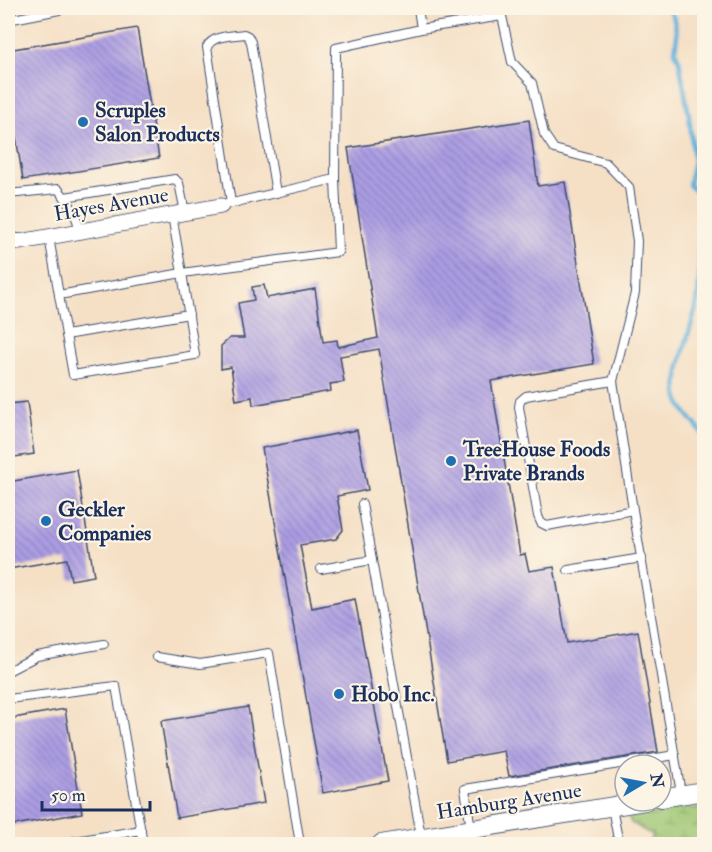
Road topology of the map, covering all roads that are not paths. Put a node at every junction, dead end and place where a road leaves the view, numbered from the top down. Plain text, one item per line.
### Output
1 (58, 8) edge
2 (418, 8) edge
3 (8, 20) edge
4 (421, 29) junction
5 (335, 178) junction
6 (276, 193) junction
7 (8, 194) edge
8 (64, 197) junction
9 (226, 205) junction
10 (178, 213) junction
11 (80, 231) junction
12 (49, 237) junction
13 (8, 240) edge
14 (182, 273) junction
15 (59, 295) junction
16 (189, 314) junction
17 (66, 335) junction
18 (613, 381) junction
19 (362, 504) dead end
20 (633, 510) junction
21 (642, 558) junction
22 (372, 560) junction
23 (321, 569) dead end
24 (568, 570) dead end
25 (104, 644) dead end
26 (157, 657) dead end
27 (8, 670) edge
28 (8, 699) edge
29 (675, 756) junction
30 (705, 791) edge
31 (681, 795) junction
32 (673, 796) edge
33 (612, 807) joint
34 (141, 830) junction
35 (471, 830) junction
36 (422, 838) junction
37 (62, 844) edge
38 (144, 844) edge
39 (300, 844) edge
40 (381, 844) edge
41 (619, 844) edge

1 - 3 lane
2 - 4 lane
4 - 5 lane
4 - 18 lane
5 - 6 lane
5 - 14 lane
6 - 9 lane
6 - 9 lane
7 - 8 lane
8 - 10 lane
8 - 11 lane
9 - 10 street, Hayes Avenue
10 - 11 street, Hayes Avenue
10 - 14 lane
11 - 12 street, Hayes Avenue
12 - 13 street, Hayes Avenue
12 - 15 lane
14 - 15 lane
14 - 16 lane
15 - 17 lane
16 - 17 lane
16 - 17 lane
18 - 20 lane
18 - 20 lane
19 - 22 lane
20 - 21 lane
21 - 24 lane
21 - 29 lane
22 - 23 lane
22 - 36 lane
25 - 27 lane
26 - 39 lane
28 - 34 lane
29 - 31 lane
29 - 35 lane
30 - 31 street
31 - 32 street
33 - 35 street, Hamburg Avenue
33 - 41 lane
34 - 37 lane
34 - 38 lane
35 - 36 street, Hamburg Avenue
36 - 40 street, Hamburg Avenue

